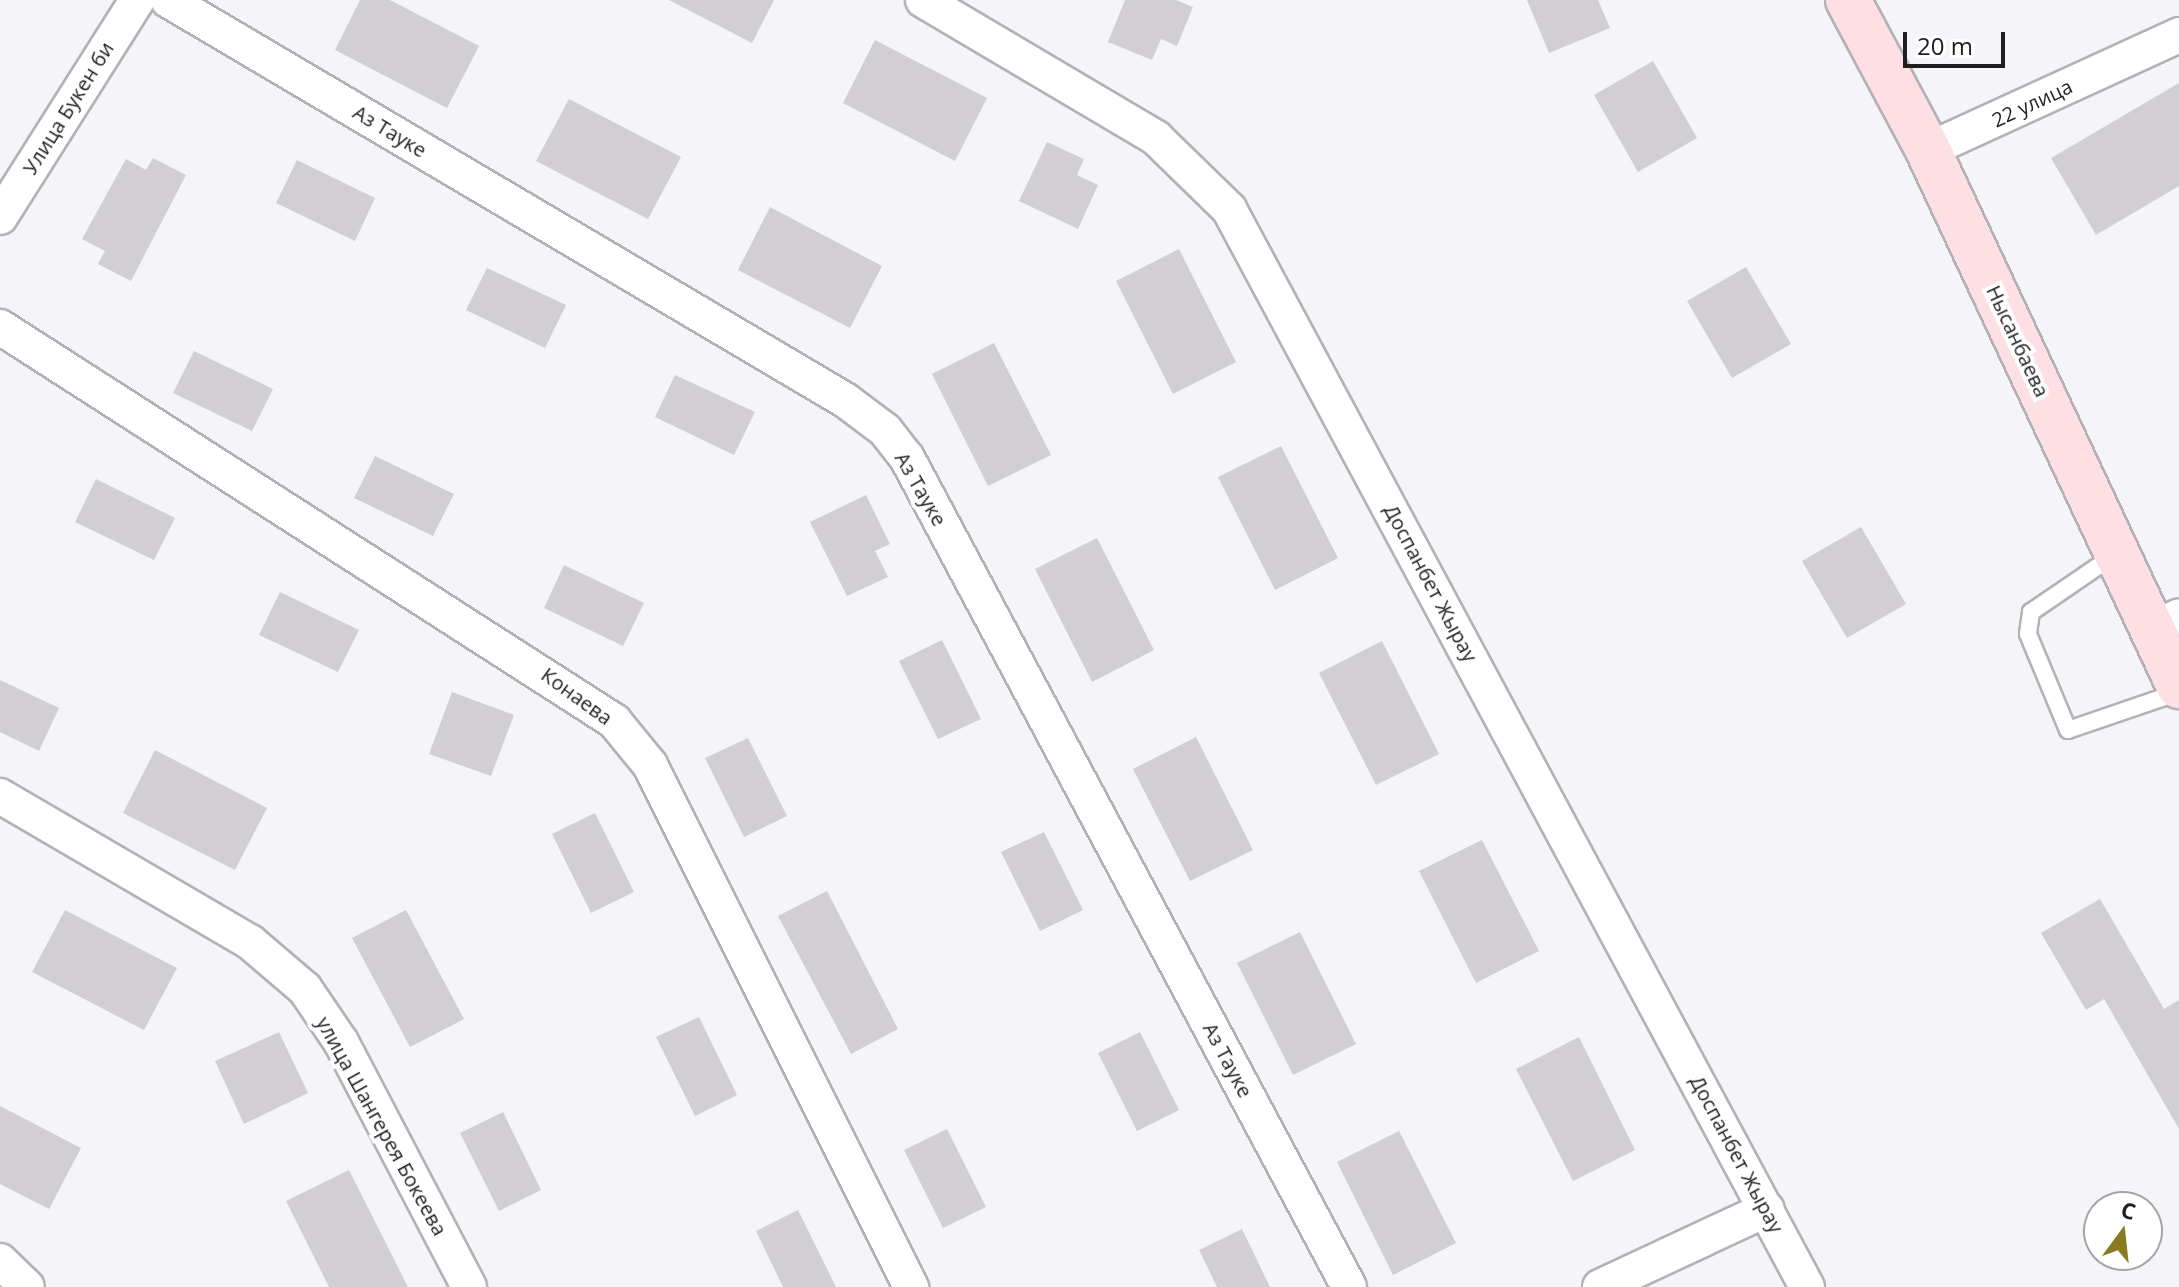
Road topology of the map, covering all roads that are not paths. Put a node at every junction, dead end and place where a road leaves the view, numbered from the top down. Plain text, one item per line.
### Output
1 (137, 0) edge
2 (168, 0) edge
3 (923, 0) edge
4 (1848, 0) edge
5 (2179, 35) edge
6 (1928, 150) junction
7 (0, 217) edge
8 (0, 327) edge
9 (2117, 553) junction
10 (2166, 623) edge
11 (2179, 689) edge
12 (0, 796) edge
13 (1767, 1209) junction
14 (0, 1261) edge
15 (27, 1287) edge
16 (469, 1287) edge
17 (911, 1287) edge
18 (1349, 1287) edge
19 (1600, 1287) edge
20 (1807, 1287) edge

1 - 7 street, Улица Букен би
2 - 18 street, Аз Тауке
3 - 13 street, Доспанбет Жырау
4 - 6 street, Нысанбаева
5 - 6 street, 22 улица
6 - 9 street, Нысанбаева
8 - 17 street, Конаева
9 - 10 street, Нысанбаева
9 - 11 lane
10 - 11 street, Нысанбаева
12 - 16 street, улица Шангерея Бокеева
13 - 19 street
13 - 20 street, Доспанбет Жырау
14 - 15 street

